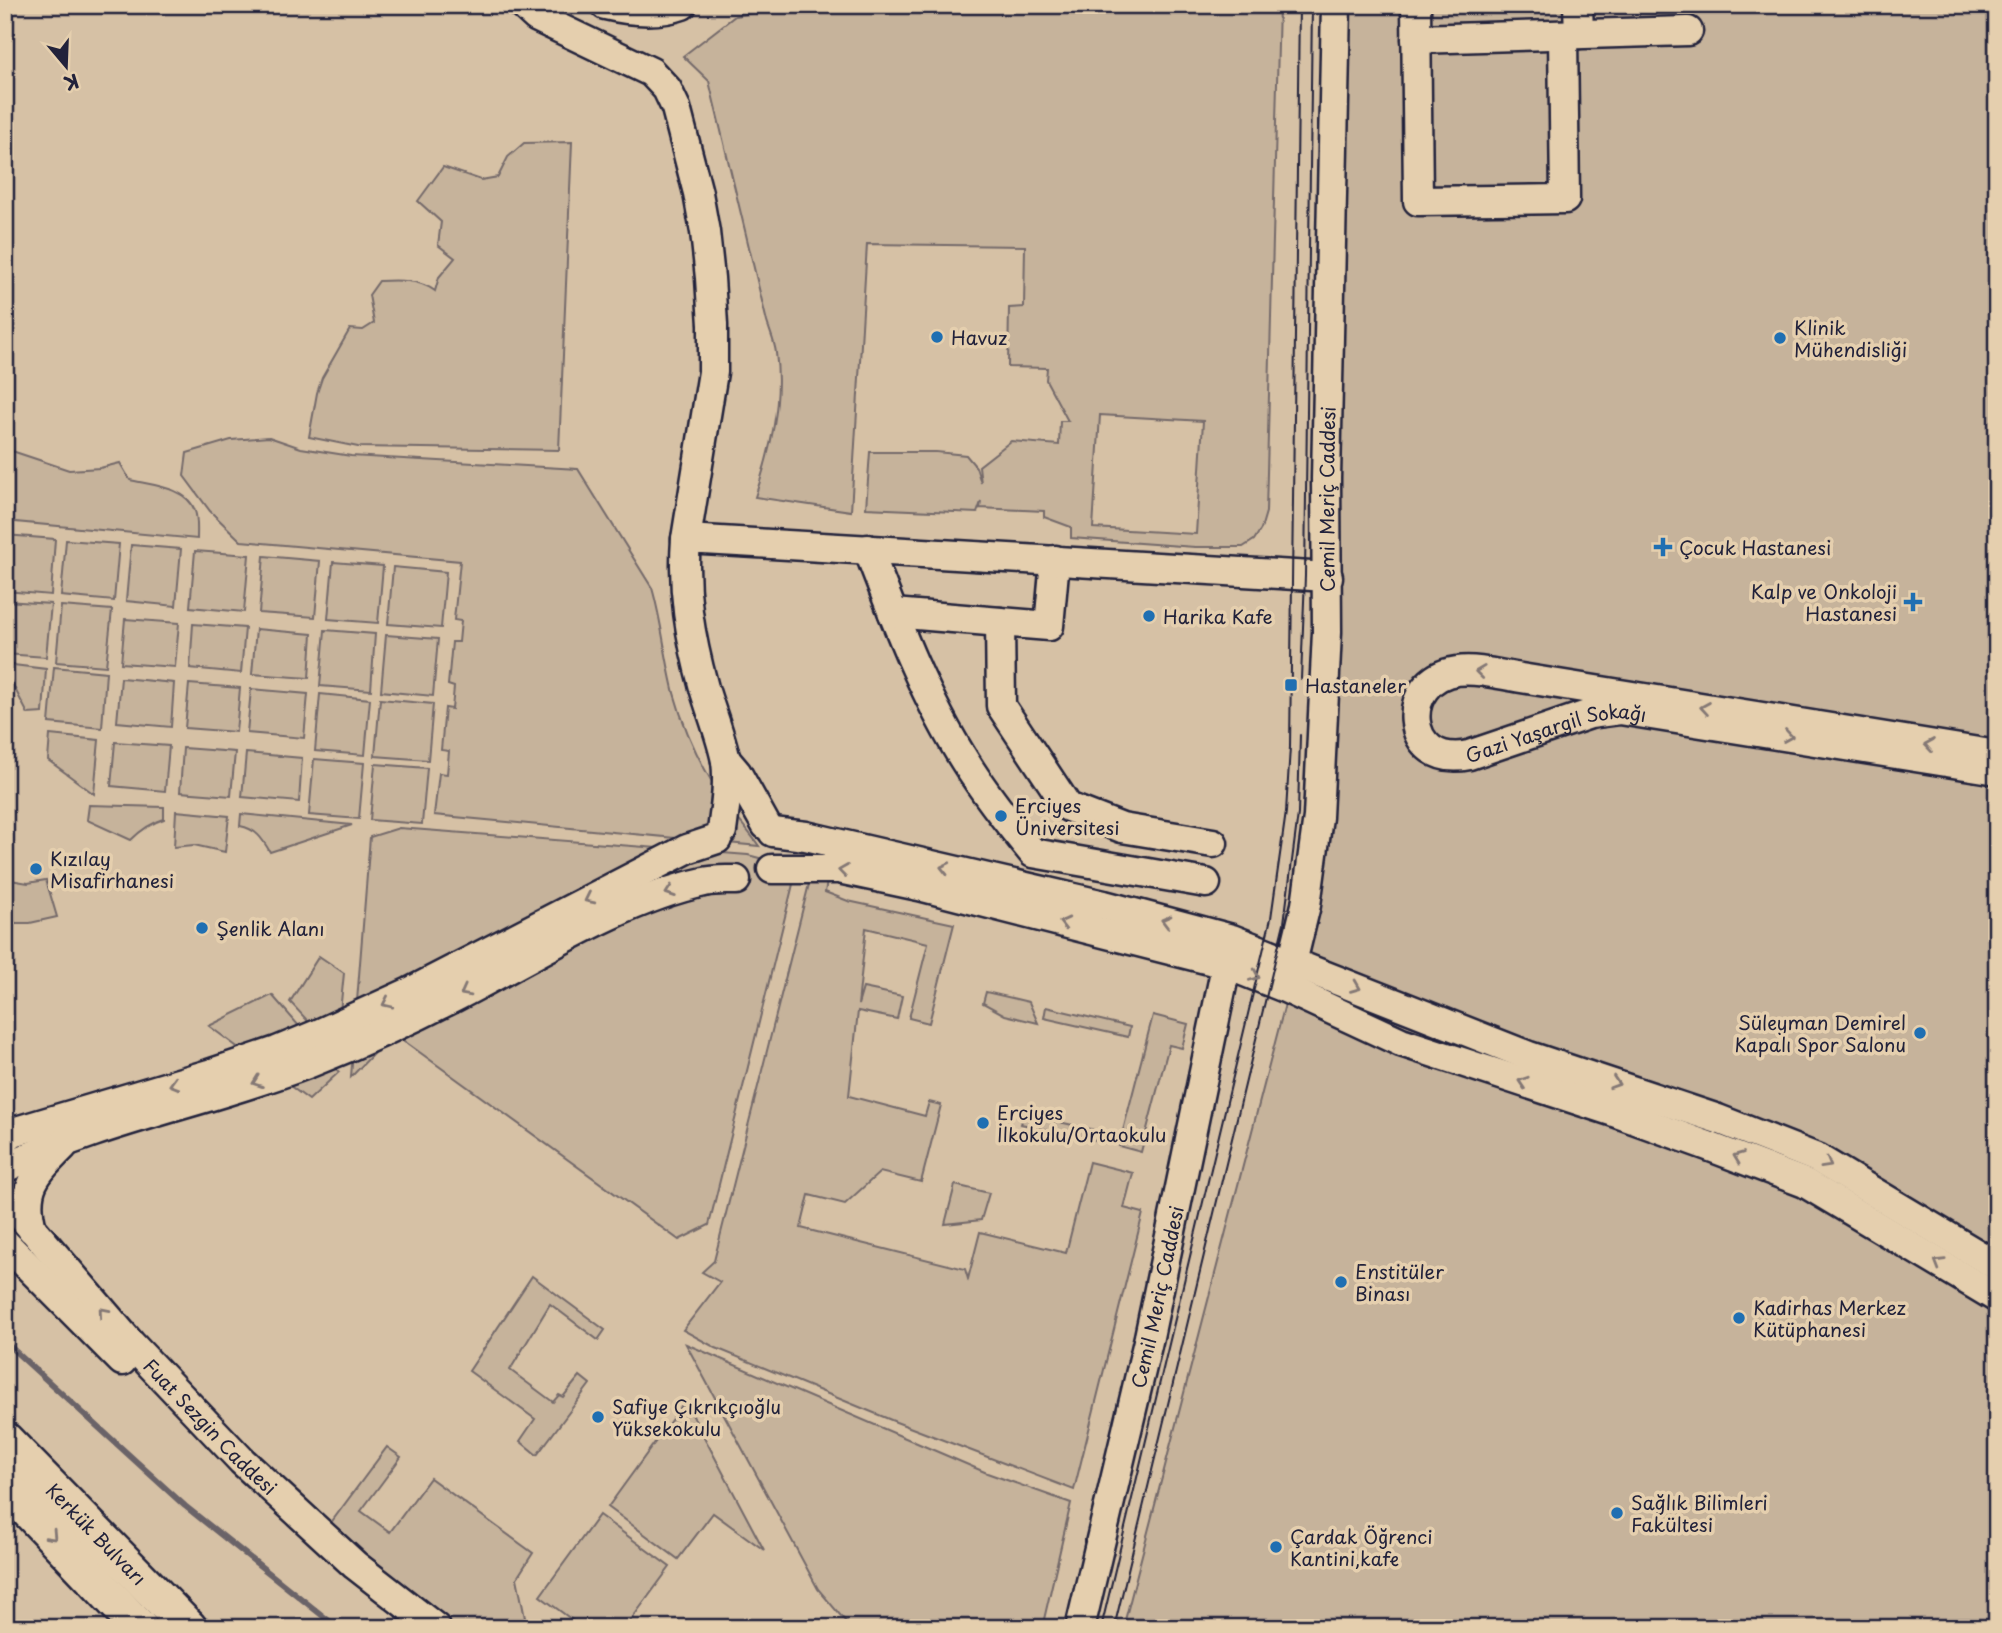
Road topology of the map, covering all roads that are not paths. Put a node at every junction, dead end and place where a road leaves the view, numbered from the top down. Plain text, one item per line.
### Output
1 (523, 5) edge
2 (605, 5) edge
3 (682, 5) edge
4 (1336, 5) edge
5 (1416, 5) edge
6 (1578, 5) edge
7 (1688, 31) dead end
8 (1571, 35) junction
9 (1416, 39) junction
10 (686, 539) junction
11 (868, 549) junction
12 (1055, 560) junction
13 (1328, 577) junction
14 (893, 613) junction
15 (1000, 622) junction
16 (1997, 755) edge
17 (726, 760) junction
18 (1997, 770) edge
19 (1122, 828) junction
20 (770, 829) junction
21 (719, 835) junction
22 (1213, 843) dead end
23 (1114, 867) junction
24 (772, 869) junction
25 (736, 880) junction
26 (1206, 883) dead end
27 (1229, 951) junction
28 (1289, 975) junction
29 (5, 1139) edge
30 (70, 1139) junction
31 (5, 1168) edge
32 (6, 1198) edge
33 (32, 1229) junction
34 (5, 1244) edge
35 (1997, 1266) edge
36 (1997, 1298) edge
37 (5, 1440) edge
38 (5, 1486) edge
39 (140, 1628) edge
40 (189, 1628) edge
41 (407, 1628) edge
42 (436, 1628) edge
43 (1080, 1628) edge

1 - 10 street
2 - 3 street
4 - 13 street, Cemil Meriç Caddesi
5 - 9 street
6 - 8 street
7 - 8 street
8 - 9 street
8 - 9 street
10 - 11 street
10 - 17 street
11 - 12 street
11 - 14 street
12 - 13 street
12 - 15 street
13 - 28 street, Cemil Meriç Caddesi
14 - 15 street
14 - 23 street
15 - 19 street
16 -> 18 street, Gazi Yaşargil Sokağı
17 - 20 street
17 - 21 street
19 - 22 street
19 - 23 street
20 - 21 street
20 - 24 street
27 -> 20 street
21 - 25 street
21 -> 29 street
23 - 26 street
24 - 25 street
27 -> 24 street
25 -> 30 street
27 - 28 street
27 - 43 street, Cemil Meriç Caddesi
28 -> 35 street
36 -> 28 street
30 - 31 street
30 - 33 street
32 - 33 street, Fuat Sezgin Caddesi
42 -> 33 street, Fuat Sezgin Caddesi
34 - 41 street, Fuat Sezgin Caddesi
37 - 40 main road, Kerkük Bulvarı
38 -> 39 main road, Kerkük Bulvarı

